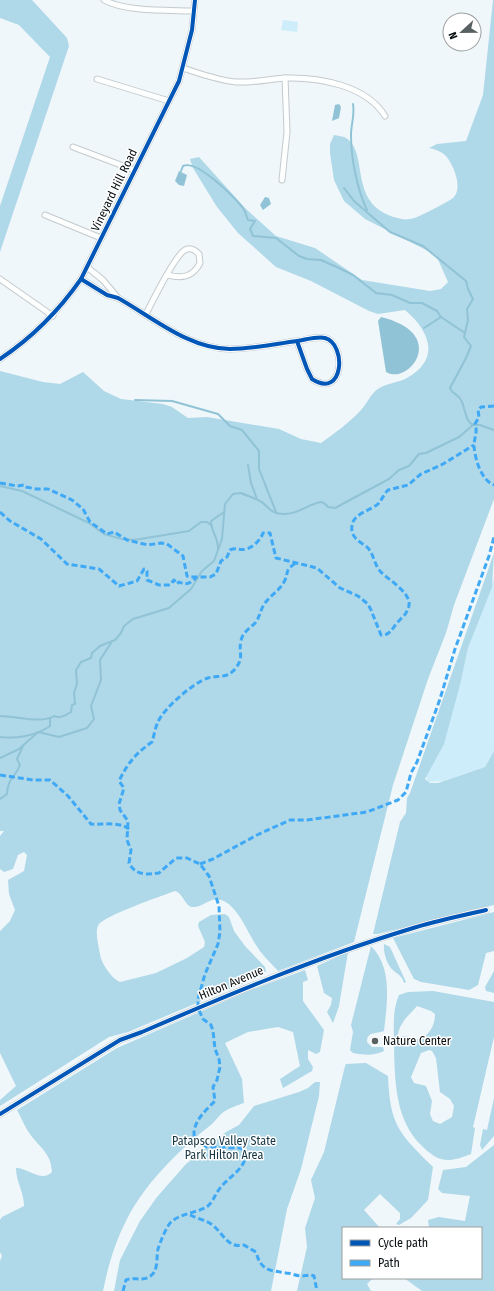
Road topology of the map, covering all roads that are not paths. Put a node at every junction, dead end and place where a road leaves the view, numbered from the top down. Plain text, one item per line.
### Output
1 (104, 0) edge
2 (195, 0) edge
3 (194, 11) junction
4 (183, 68) junction
5 (285, 78) junction
6 (97, 79) dead end
7 (168, 101) junction
8 (385, 116) dead end
9 (74, 147) dead end
10 (134, 170) junction
11 (282, 180) dead end
12 (45, 216) dead end
13 (101, 238) junction
14 (87, 268) junction
15 (168, 275) junction
16 (0, 279) edge
17 (81, 279) junction
18 (118, 298) junction
19 (146, 314) junction
20 (53, 316) junction
21 (297, 341) junction
22 (0, 359) edge
23 (486, 910) dead end
24 (0, 1114) edge

1 - 3 street
2 - 3 street, Vineyard Hill Road
3 - 4 street, Vineyard Hill Road
4 - 5 street
4 - 7 street, Vineyard Hill Road
5 - 8 street
5 - 11 street
6 - 7 street
7 - 10 street, Vineyard Hill Road
9 - 10 street
10 - 13 street, Vineyard Hill Road
12 - 13 street
13 - 14 street, Vineyard Hill Road
14 - 17 street, Vineyard Hill Road
14 - 18 street
15 - 15 street
15 - 19 street
16 - 20 street
17 - 18 street
17 - 20 street, Vineyard Hill Road
18 - 19 street
19 - 21 street
20 - 22 street, Vineyard Hill Road
21 - 21 street
23 - 24 street, Hilton Avenue

